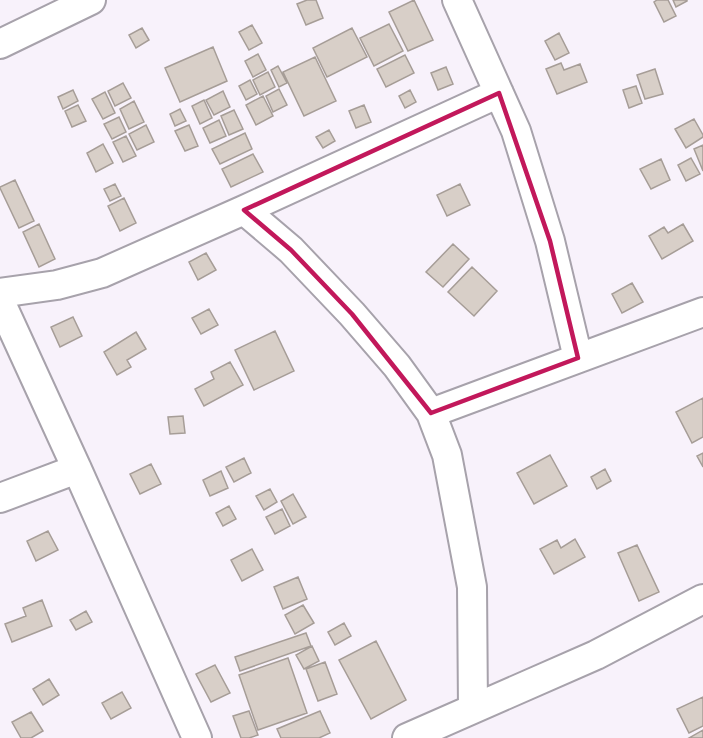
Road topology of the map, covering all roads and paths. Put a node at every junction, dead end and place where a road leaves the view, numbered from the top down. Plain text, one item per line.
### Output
1 (91, 0) edge
2 (458, 0) edge
3 (0, 44) edge
4 (499, 93) junction
5 (244, 210) junction
6 (0, 293) edge
7 (0, 301) edge
8 (703, 312) edge
9 (578, 358) junction
10 (431, 413) junction
11 (77, 469) junction
12 (0, 498) edge
13 (703, 599) edge
14 (473, 709) junction
15 (197, 738) edge
16 (407, 738) edge

1 - 3 street
2 - 4 street
4 - 5 street
4 - 9 street
5 - 6 street
5 - 10 street
7 - 11 street
8 - 9 street
9 - 10 street
10 - 14 street
11 - 12 street
11 - 15 street
13 - 14 street
14 - 16 street

